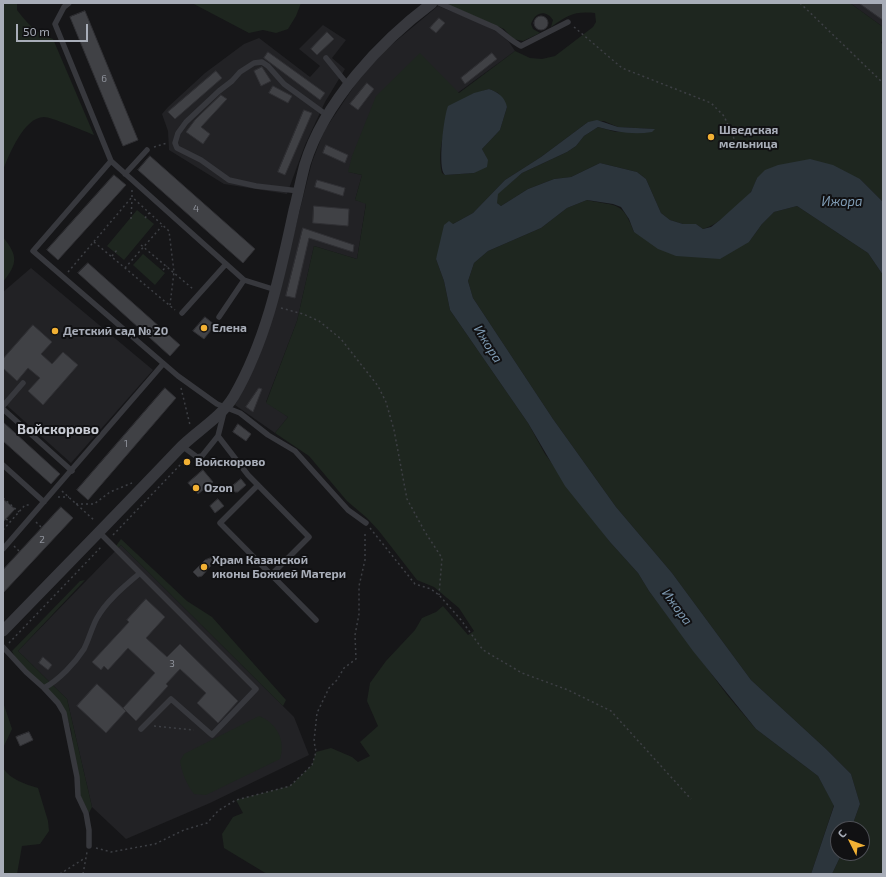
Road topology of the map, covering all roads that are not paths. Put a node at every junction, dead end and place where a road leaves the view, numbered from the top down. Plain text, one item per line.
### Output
1 (69, 3) edge
2 (432, 3) edge
3 (439, 3) edge
4 (568, 22) road end
5 (326, 58) dead end
6 (348, 86) junction
7 (328, 117) junction
8 (147, 150) road end
9 (111, 161) junction
10 (126, 174) junction
11 (299, 192) junction
12 (226, 264) junction
13 (244, 280) junction
14 (276, 290) junction
15 (182, 313) road end
16 (219, 317) dead end
17 (163, 364) junction
18 (23, 383) dead end
19 (3, 407) edge
20 (225, 408) junction
21 (218, 436) junction
22 (182, 446) junction
23 (3, 466) edge
24 (72, 471) junction
25 (258, 485) junction
26 (43, 504) junction
27 (366, 523) road end
28 (101, 530) junction
29 (3, 549) edge
30 (140, 573) junction
31 (271, 575) junction
32 (316, 620) dead end
33 (3, 631) edge
34 (3, 648) edge
35 (44, 688) junction
36 (143, 727) road end
37 (89, 846) road end

1 - 9 lane
2 - 6 street
3 - 4 lane
5 - 6 lane
6 - 7 street
7 - 11 street
7 - 11 lane
8 - 10 lane
9 - 10 lane
9 - 17 lane
10 - 12 lane
11 - 14 street
12 - 13 lane
12 - 15 lane
13 - 14 lane
13 - 16 lane
14 - 20 street
17 - 20 lane
17 - 24 lane
18 - 19 lane
19 - 24 lane
20 - 21 lane
20 - 22 street
20 - 27 lane
21 - 22 lane
21 - 25 lane
22 - 28 street
23 - 26 lane
24 - 26 lane
25 - 31 lane
25 - 31 lane
26 - 29 lane
28 - 30 lane
28 - 33 street
30 - 35 lane
30 - 36 lane
31 - 32 lane
34 - 35 lane
35 - 37 lane

